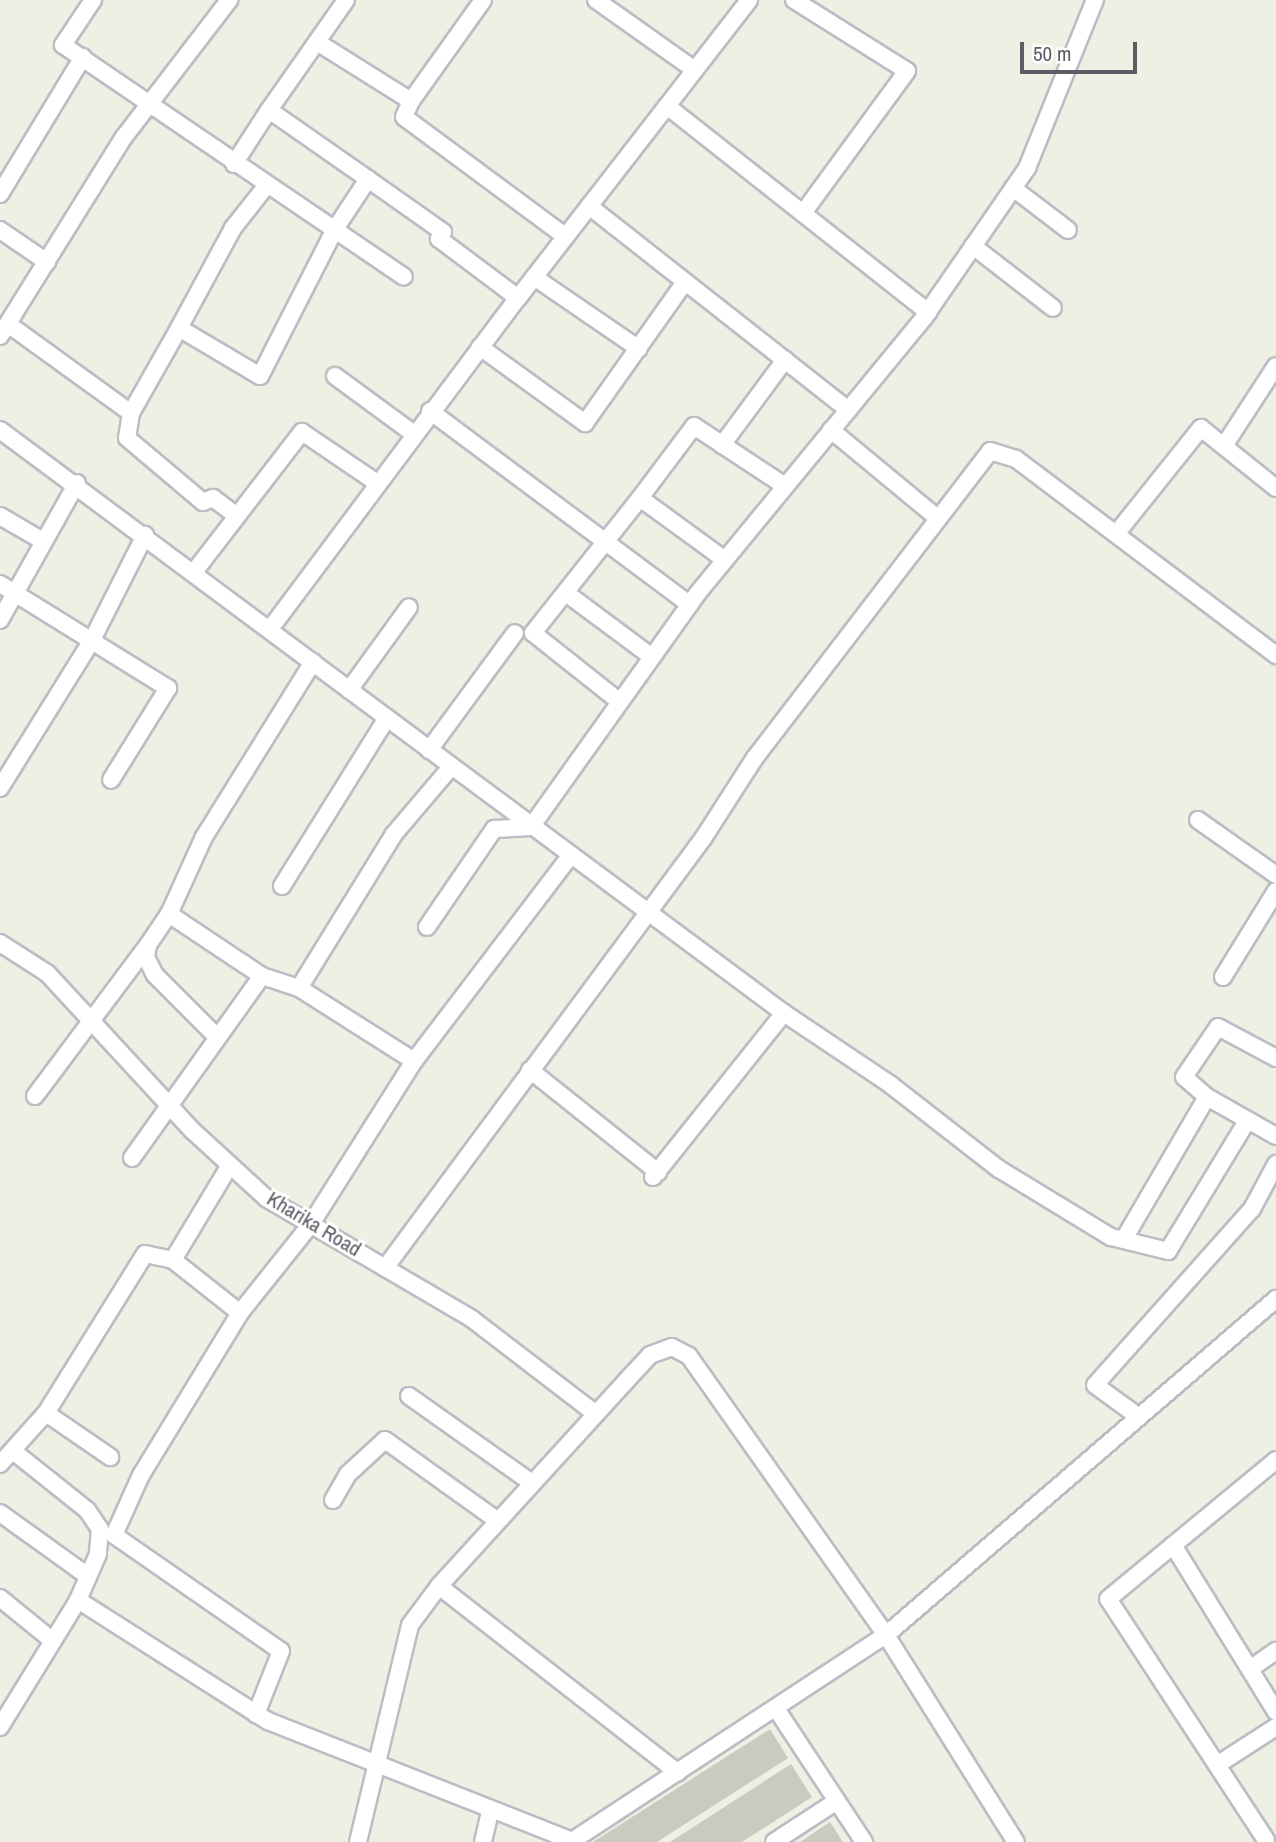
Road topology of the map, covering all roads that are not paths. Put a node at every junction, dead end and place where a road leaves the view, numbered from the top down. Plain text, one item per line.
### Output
1 (93, 0) edge
2 (227, 0) edge
3 (346, 0) edge
4 (483, 0) edge
5 (596, 0) edge
6 (749, 0) edge
7 (794, 0) edge
8 (1095, 0) edge
9 (317, 42) junction
10 (83, 57) junction
11 (695, 69) junction
12 (411, 101) junction
13 (152, 102) junction
14 (667, 106) junction
15 (269, 110) junction
16 (234, 164) junction
17 (368, 179) junction
18 (267, 185) junction
19 (1013, 188) junction
20 (0, 194) edge
21 (589, 206) junction
22 (803, 213) junction
23 (335, 229) junction
24 (0, 230) edge
25 (1068, 230) dead end
26 (565, 236) junction
27 (973, 246) junction
28 (47, 262) junction
29 (404, 277) dead end
30 (534, 277) junction
31 (685, 282) junction
32 (518, 298) junction
33 (1053, 308) dead end
34 (928, 312) junction
35 (179, 328) junction
36 (4, 330) edge
37 (480, 347) junction
38 (639, 349) junction
39 (785, 360) junction
40 (1276, 366) edge
41 (335, 376) dead end
42 (848, 410) junction
43 (430, 411) junction
44 (131, 413) junction
45 (0, 430) edge
46 (831, 430) junction
47 (414, 433) junction
48 (722, 445) junction
49 (1224, 446) junction
50 (77, 483) junction
51 (377, 483) junction
52 (785, 486) junction
53 (1276, 488) edge
54 (640, 498) junction
55 (0, 516) edge
56 (237, 516) junction
57 (935, 516) junction
58 (1116, 534) junction
59 (145, 535) junction
60 (41, 540) junction
61 (606, 545) junction
62 (725, 560) junction
63 (194, 572) junction
64 (7, 588) edge
65 (566, 593) junction
66 (690, 604) junction
67 (409, 607) dead end
68 (0, 620) edge
69 (270, 629) junction
70 (515, 633) dead end
71 (90, 642) junction
72 (1276, 655) edge
73 (652, 657) junction
74 (313, 662) junction
75 (349, 690) junction
76 (620, 702) junction
77 (387, 719) junction
78 (429, 751) junction
79 (451, 767) junction
80 (111, 780) dead end
81 (0, 788) edge
82 (1198, 820) dead end
83 (531, 827) junction
84 (570, 856) junction
85 (1276, 875) edge
86 (282, 886) dead end
87 (1276, 891) edge
88 (647, 913) junction
89 (169, 914) junction
90 (427, 927) dead end
91 (0, 943) edge
92 (148, 945) junction
93 (262, 976) junction
94 (1223, 977) dead end
95 (299, 988) junction
96 (784, 1013) junction
97 (88, 1021) junction
98 (216, 1036) junction
99 (1276, 1058) edge
100 (414, 1061) junction
101 (530, 1070) junction
102 (35, 1096) dead end
103 (1207, 1097) junction
104 (168, 1105) junction
105 (1247, 1121) junction
106 (1276, 1136) edge
107 (132, 1158) dead end
108 (230, 1164) junction
109 (1276, 1164) edge
110 (311, 1224) junction
111 (1124, 1239) junction
112 (173, 1260) junction
113 (385, 1268) junction
114 (1276, 1299) edge
115 (240, 1314) junction
116 (409, 1396) dead end
117 (46, 1413) junction
118 (596, 1413) junction
119 (1139, 1417) junction
120 (13, 1451) junction
121 (110, 1457) dead end
122 (1276, 1460) edge
123 (0, 1464) edge
124 (532, 1483) junction
125 (333, 1500) dead end
126 (0, 1513) edge
127 (498, 1521) junction
128 (1173, 1545) junction
129 (85, 1574) junction
130 (439, 1586) junction
131 (0, 1598) edge
132 (78, 1600) junction
133 (886, 1635) junction
134 (53, 1641) junction
135 (1276, 1651) edge
136 (1250, 1669) junction
137 (777, 1710) junction
138 (1276, 1712) edge
139 (256, 1714) junction
140 (3, 1716) edge
141 (1276, 1727) edge
142 (376, 1762) junction
143 (1217, 1765) junction
144 (678, 1773) junction
145 (837, 1801) junction
146 (490, 1812) junction
147 (1268, 1838) edge
148 (358, 1842) edge
149 (483, 1842) edge
150 (774, 1842) edge
151 (864, 1842) edge
152 (1016, 1842) edge

1 - 10 street
2 - 13 street
3 - 9 street
4 - 12 street
5 - 11 street
6 - 11 street
7 - 22 street
8 - 19 street
9 - 12 street
9 - 15 street
10 - 13 street
10 - 20 street
11 - 14 street
12 - 26 street
13 - 16 street
13 - 28 street
14 - 21 street
14 - 22 street
15 - 16 street
15 - 17 street
16 - 18 street
17 - 23 street
17 - 32 street
18 - 23 street
18 - 35 street
19 - 25 street
19 - 27 street
21 - 26 street
21 - 31 street
22 - 34 street
23 - 29 street
23 - 35 street
24 - 28 street
26 - 30 street
27 - 33 street
27 - 34 street
28 - 36 street
30 - 32 street
30 - 38 street
31 - 38 street
31 - 39 street
32 - 37 street
34 - 42 street
35 - 44 street
36 - 44 street
37 - 38 street
37 - 43 street
39 - 42 street
39 - 48 street
40 - 49 street
41 - 47 street
42 - 46 street
43 - 47 street
43 - 61 street
44 - 56 street
45 - 50 street
46 - 52 street
46 - 57 street
47 - 51 street
48 - 52 street
48 - 54 street
49 - 53 street
49 - 58 street
50 - 59 street
50 - 60 street
51 - 56 street
51 - 69 street
52 - 62 street
54 - 61 street
54 - 62 street
55 - 60 street
56 - 63 street
57 - 58 street
57 - 88 street
58 - 72 street
59 - 63 street
59 - 71 street
60 - 64 street
61 - 65 street
61 - 66 street
62 - 66 street
63 - 69 street
64 - 68 street
64 - 71 street
65 - 73 street
65 - 76 street
66 - 73 street
67 - 75 street
69 - 74 street
70 - 78 street
71 - 80 street
71 - 81 street
73 - 76 street
74 - 75 street
74 - 89 street
75 - 77 street
76 - 83 street
77 - 78 street
77 - 86 street
78 - 79 street
79 - 83 street
79 - 95 street
82 - 85 street
83 - 84 street
83 - 90 street
84 - 88 street
84 - 100 street
87 - 94 street
88 - 96 street
88 - 101 street
89 - 92 street
89 - 93 street
91 - 97 street, Kharika Road
92 - 97 street
92 - 98 street
93 - 95 street
93 - 98 street
95 - 100 street
96 - 101 street
96 - 111 street
97 - 102 street
97 - 104 street, Kharika Road
98 - 104 street
99 - 103 street
100 - 110 street
101 - 113 street
103 - 105 street
103 - 111 street
104 - 107 street
104 - 108 street, Kharika Road
105 - 106 street
105 - 111 street
108 - 110 street, Kharika Road
108 - 112 street
109 - 119 street
110 - 113 street, Kharika Road
110 - 115 street
112 - 115 street
112 - 117 street
113 - 118 street, Kharika Road
114 - 119 street
115 - 139 street
116 - 124 street
117 - 120 street
117 - 121 street
118 - 124 street
118 - 133 street
119 - 133 street
120 - 123 street
120 - 129 street
122 - 128 street
124 - 127 street
125 - 127 street
126 - 129 street
127 - 130 street
128 - 136 street
128 - 143 street
129 - 132 street
130 - 142 street
130 - 144 street
131 - 134 street
132 - 134 street
132 - 139 street
133 - 137 street
133 - 152 street
134 - 140 street
135 - 136 street
136 - 138 street
137 - 144 street
137 - 145 street
139 - 142 street
141 - 143 street
142 - 146 street
142 - 148 street
143 - 147 street
144 - 146 street
145 - 150 street
145 - 151 street
146 - 149 street

